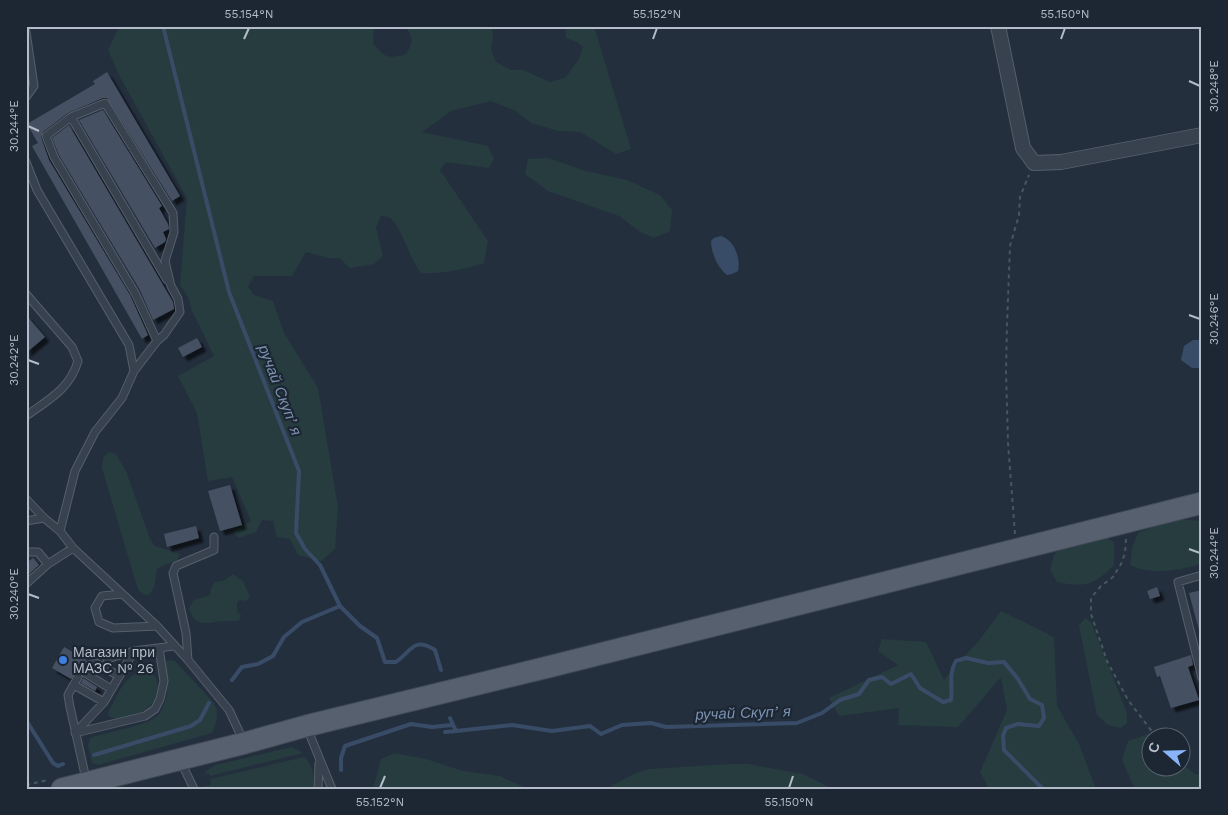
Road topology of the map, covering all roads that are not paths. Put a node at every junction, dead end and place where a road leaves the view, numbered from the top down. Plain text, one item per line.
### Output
1 (998, 26) edge
2 (26, 32) edge
3 (26, 97) edge
4 (71, 117) junction
5 (1202, 135) edge
6 (26, 162) edge
7 (171, 286) junction
8 (26, 294) edge
9 (157, 340) junction
10 (134, 371) junction
11 (26, 416) edge
12 (26, 499) edge
13 (1202, 503) edge
14 (44, 518) junction
15 (26, 521) edge
16 (60, 531) junction
17 (214, 537) dead end
18 (73, 548) junction
19 (26, 552) edge
20 (48, 564) junction
21 (1202, 576) edge
22 (26, 584) edge
23 (122, 594) junction
24 (157, 626) junction
25 (174, 646) junction
26 (159, 648) junction
27 (134, 651) junction
28 (107, 659) dead end
29 (188, 660) junction
30 (82, 671) junction
31 (119, 676) junction
32 (1202, 678) edge
33 (74, 685) junction
34 (112, 689) junction
35 (104, 702) junction
36 (306, 726) junction
37 (75, 733) junction
38 (245, 743) junction
39 (180, 760) junction
40 (319, 760) junction
41 (87, 783) junction
42 (62, 789) edge
43 (194, 789) edge
44 (318, 789) edge
45 (332, 789) edge

1 - 5 street
2 - 3 lane
4 - 7 lane
4 - 7 lane
4 - 9 lane
6 - 10 lane
7 - 9 lane
8 - 11 lane
9 - 10 lane
10 - 16 lane
12 - 14 lane
13 - 36 main road
14 - 15 lane
14 - 16 lane
16 - 18 lane
17 - 29 lane
18 - 20 lane
18 - 23 lane
19 - 20 lane
20 - 22 lane
21 - 32 lane
23 - 24 lane
23 - 24 lane
24 - 25 lane
25 - 26 lane
25 - 29 lane
26 - 27 lane
26 - 37 lane
27 - 28 lane
27 - 31 lane
29 - 38 lane
30 - 31 lane
30 - 33 lane
30 - 34 lane
31 - 34 lane
33 - 35 lane
33 - 37 lane
34 - 35 lane
35 - 37 lane
36 - 38 main road
36 - 40 lane
37 - 41 lane
38 - 39 main road
39 - 41 main road
39 - 43 lane
40 - 44 lane
40 - 45 lane
41 - 42 main road

